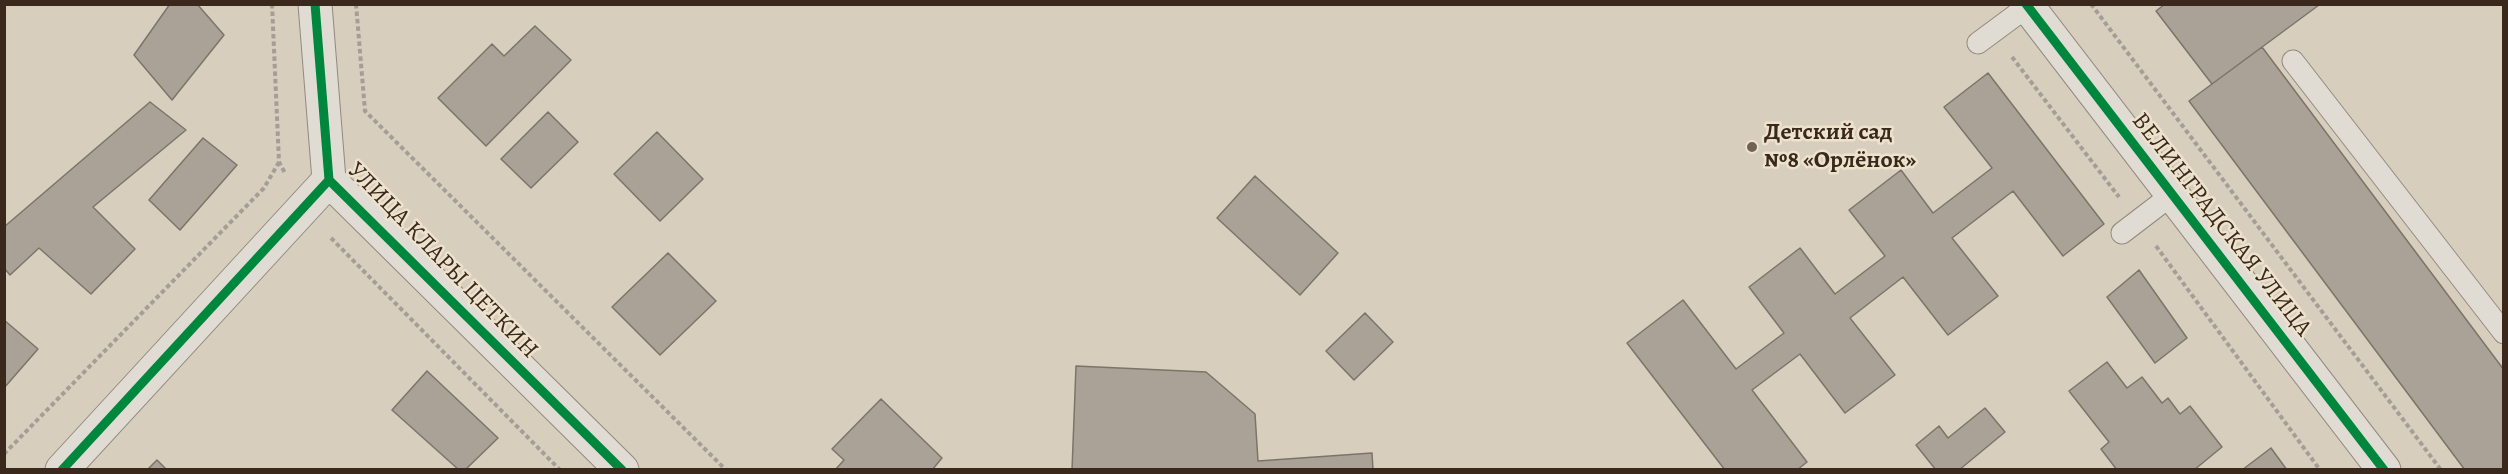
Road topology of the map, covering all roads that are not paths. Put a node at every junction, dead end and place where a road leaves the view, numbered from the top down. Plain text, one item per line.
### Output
1 (315, 4) edge
2 (2027, 5) edge
3 (1978, 44) dead end
4 (2293, 61) dead end
5 (329, 180) junction
6 (2173, 194) junction
7 (2122, 233) dead end
8 (2504, 333) edge
9 (62, 470) edge
10 (622, 470) edge
11 (2384, 470) edge

1 - 5 street, УЛИЦА КЛАРЫ ЦЕТКИН
2 - 3 lane
2 - 6 street, ВЕЛИНГРАДСКАЯ УЛИЦА
4 - 8 lane
5 - 9 street
5 - 10 street, УЛИЦА КЛАРЫ ЦЕТКИН
6 - 7 lane
6 - 11 street, ВЕЛИНГРАДСКАЯ УЛИЦА

